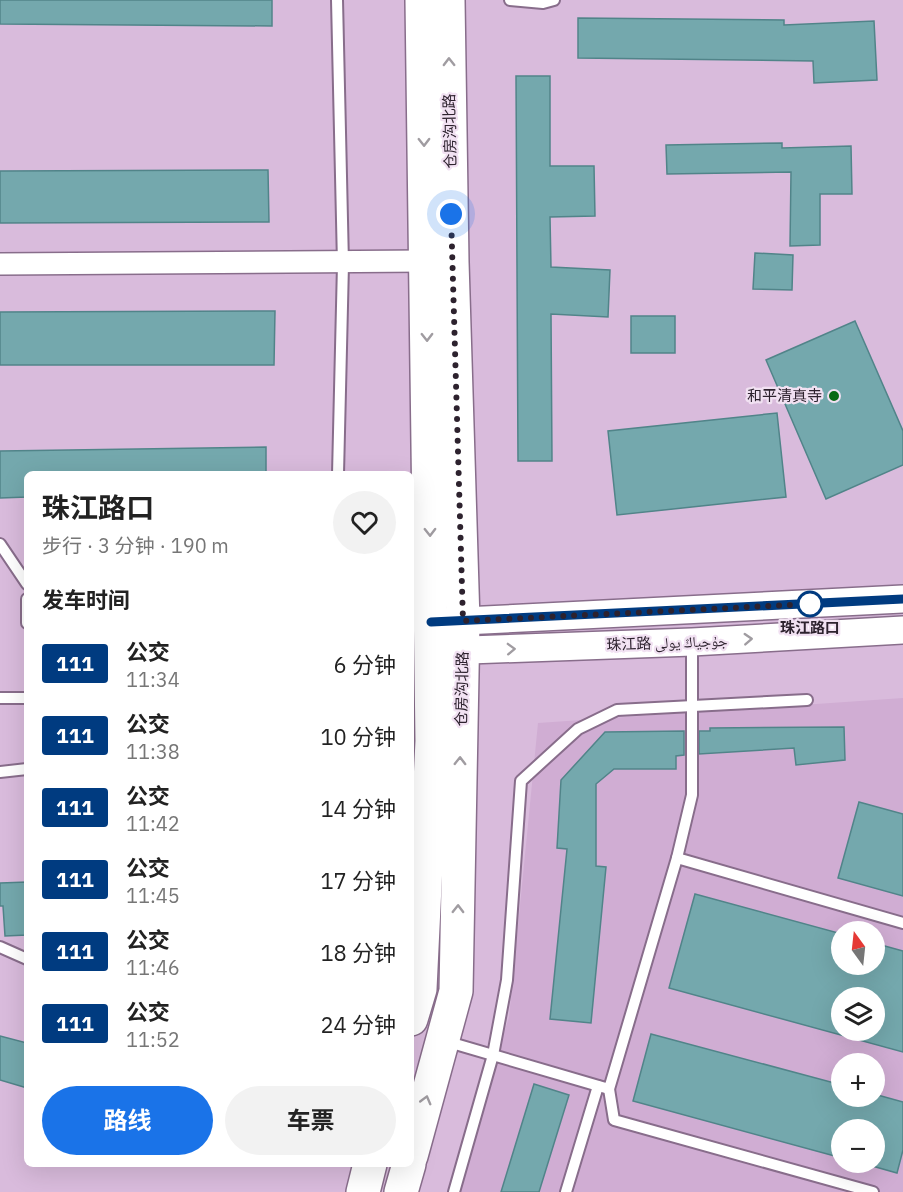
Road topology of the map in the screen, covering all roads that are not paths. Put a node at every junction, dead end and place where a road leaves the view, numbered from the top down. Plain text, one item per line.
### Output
1 (337, 0) edge
2 (422, 0) edge
3 (448, 0) edge
4 (510, 0) edge
5 (554, 0) edge
6 (426, 261) junction
7 (0, 264) edge
8 (343, 264) junction
9 (338, 471) edge
10 (0, 544) edge
11 (24, 580) edge
12 (903, 599) edge
13 (903, 630) edge
14 (447, 636) junction
15 (692, 642) junction
16 (0, 698) edge
17 (24, 698) edge
18 (807, 700) dead end
19 (693, 707) junction
20 (24, 769) edge
21 (0, 772) edge
22 (419, 847) edge
23 (677, 858) junction
24 (903, 923) edge
25 (0, 947) edge
26 (24, 957) edge
27 (414, 1009) edge
28 (443, 1040) junction
29 (493, 1055) junction
30 (604, 1088) junction
31 (414, 1145) edge
32 (369, 1167) edge
33 (408, 1167) edge
34 (363, 1192) edge
35 (401, 1192) edge
36 (454, 1192) edge
37 (566, 1192) edge
38 (873, 1192) edge

1 - 8 lane
2 -> 6 main road, 仓房沟北路
14 -> 3 main road, 仓房沟北路
4 - 5 lane
6 - 8 street
6 -> 14 main road, 仓房沟北路
7 - 8 street
8 - 9 lane
10 - 11 lane
12 - 14 street, 珠江路 جۇجياڭ يولى
15 -> 13 street, 珠江路 جۇجياڭ يولى
14 -> 15 street, 珠江路 جۇجياڭ يولى
14 - 22 main road, 仓房沟北路
28 -> 14 main road, 仓房沟北路
15 - 19 lane
16 - 17 lane
18 - 19 lane
19 - 23 lane
19 - 29 lane
20 - 21 lane
22 - 27 main road, 仓房沟北路
23 - 24 lane
23 - 30 lane
25 - 26 lane
28 - 29 lane
31 -> 28 main road, 仓房沟北路
29 - 30 lane
29 - 36 lane
30 - 37 lane
30 - 38 lane
32 - 34 main road
33 - 35 main road

